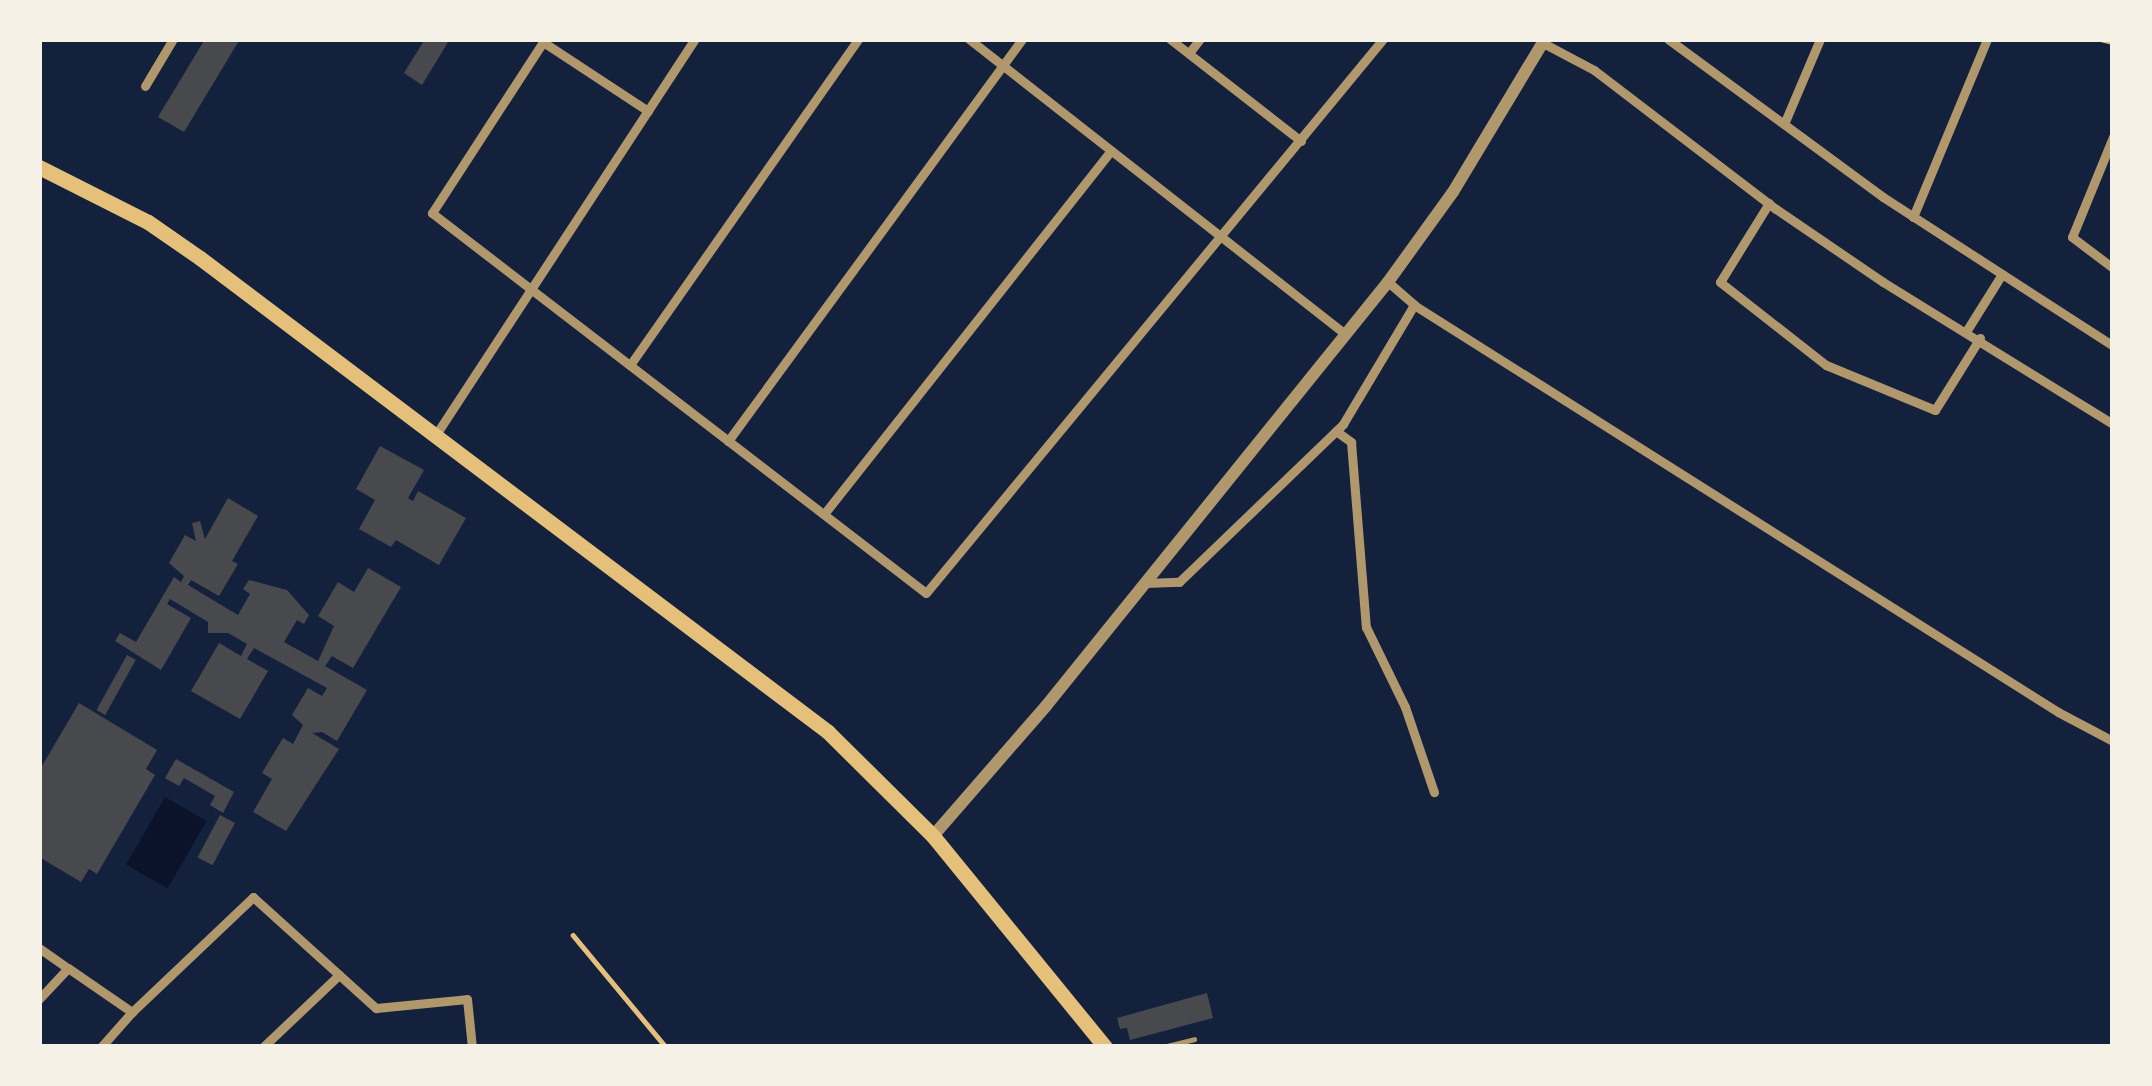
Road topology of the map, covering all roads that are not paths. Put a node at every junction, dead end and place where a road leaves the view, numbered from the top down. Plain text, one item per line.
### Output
1 (173, 39) edge
2 (695, 39) edge
3 (858, 39) edge
4 (969, 39) edge
5 (1022, 39) edge
6 (1170, 39) edge
7 (1200, 39) edge
8 (1383, 39) edge
9 (1668, 39) edge
10 (1820, 39) edge
11 (1987, 39) edge
12 (1544, 41) edge
13 (1189, 53) junction
14 (1004, 67) junction
15 (145, 86) dead end
16 (648, 111) junction
17 (1784, 124) junction
18 (2113, 137) edge
19 (1301, 142) junction
20 (1111, 152) junction
21 (39, 166) edge
22 (1769, 203) junction
23 (1913, 217) junction
24 (1220, 239) junction
25 (2113, 268) edge
26 (2002, 274) junction
27 (1388, 282) junction
28 (531, 289) junction
29 (1414, 305) junction
30 (1967, 330) junction
31 (1345, 334) junction
32 (1980, 338) junction
33 (2113, 346) edge
34 (630, 365) junction
35 (2113, 424) edge
36 (1336, 431) junction
37 (435, 436) junction
38 (728, 441) junction
39 (824, 514) junction
40 (1145, 583) junction
41 (2113, 741) edge
42 (1434, 792) dead end
43 (934, 836) junction
44 (39, 948) edge
45 (68, 968) junction
46 (340, 975) junction
47 (39, 1000) edge
48 (131, 1012) junction
49 (1194, 1039) dead end
50 (101, 1047) edge
51 (263, 1047) edge
52 (472, 1047) edge
53 (1105, 1047) edge
54 (1163, 1047) edge

1 - 15 street
2 - 16 street
3 - 34 street
4 - 14 street
5 - 14 street
6 - 13 street
7 - 13 street
8 - 19 street
9 - 17 street
10 - 17 street
11 - 23 street
12 - 22 street
12 - 27 street
13 - 19 street
14 - 20 street
14 - 38 street
16 - 28 street
16 - 28 street
17 - 23 street
18 - 25 street
19 - 24 street
20 - 24 street
20 - 39 street
21 - 37 main road
22 - 30 street
22 - 32 street
23 - 26 street
24 - 31 street
24 - 39 street
26 - 30 street
26 - 33 street
27 - 29 street
27 - 31 street
28 - 34 street
28 - 37 street
29 - 36 street
29 - 41 street
30 - 32 street
31 - 40 street
32 - 35 street
34 - 38 street
36 - 40 street
36 - 42 street
37 - 43 main road
38 - 39 street
40 - 43 street
43 - 53 main road
44 - 45 street
45 - 47 street
45 - 48 street
46 - 48 street
46 - 51 street
46 - 52 street
48 - 50 street
49 - 54 lane

